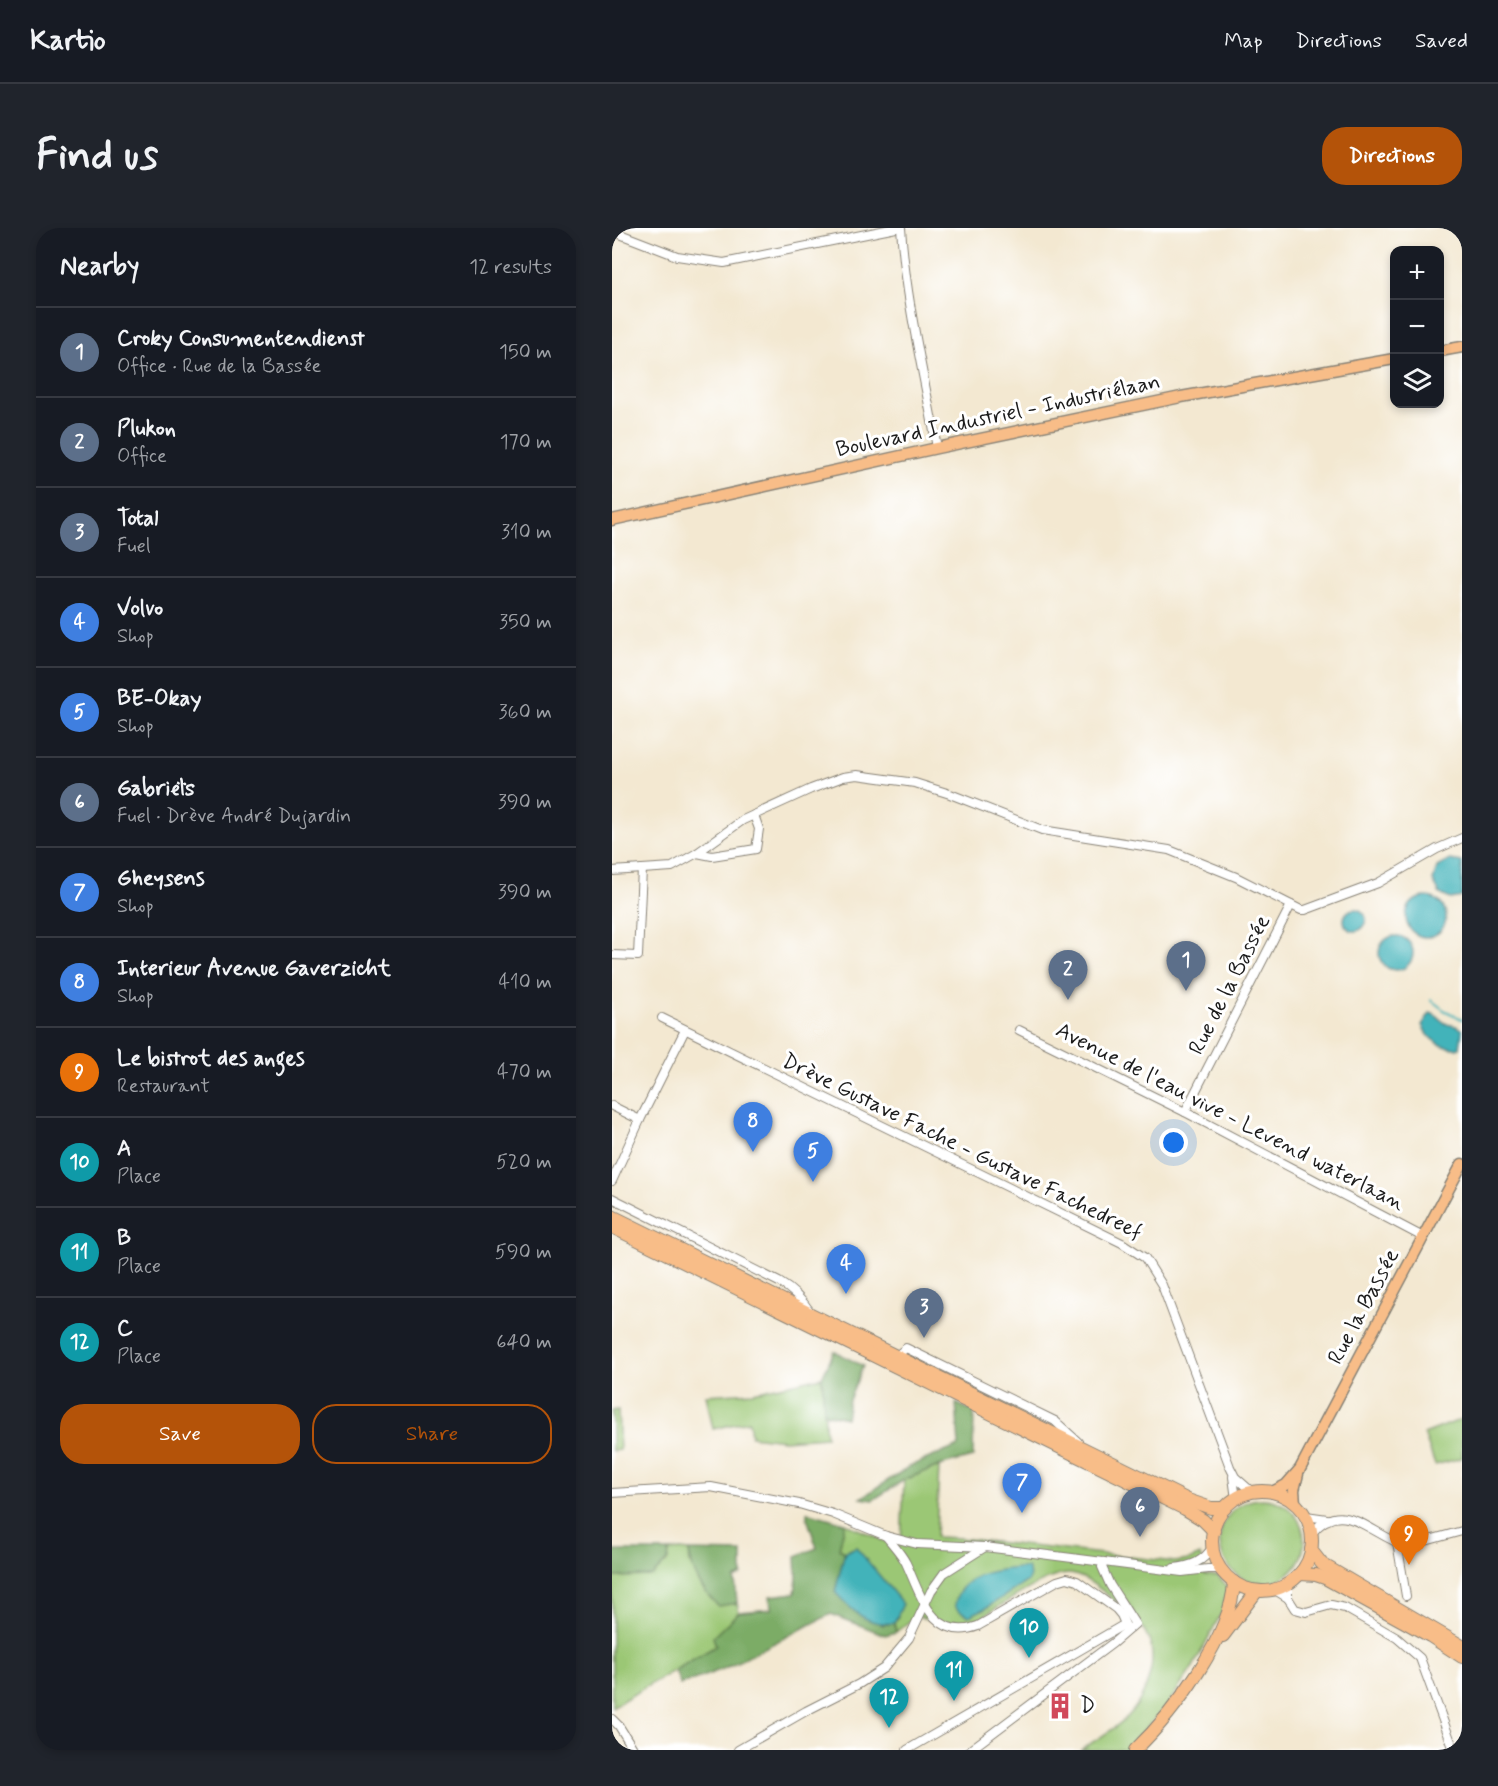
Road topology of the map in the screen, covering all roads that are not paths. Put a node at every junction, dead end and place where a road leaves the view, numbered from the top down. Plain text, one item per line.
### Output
1 (896, 228) edge
2 (901, 228) edge
3 (612, 231) edge
4 (1462, 347) edge
5 (1444, 350) edge
6 (1390, 360) edge
7 (937, 448) junction
8 (612, 520) edge
9 (754, 815) junction
10 (1462, 838) edge
11 (697, 852) junction
12 (642, 869) junction
13 (612, 871) edge
14 (1291, 905) junction
15 (612, 955) edge
16 (663, 1018) dead end
17 (1019, 1029) dead end
18 (685, 1030) junction
19 (612, 1106) edge
20 (1185, 1112) junction
21 (640, 1120) junction
22 (1462, 1164) edge
23 (612, 1181) edge
24 (612, 1198) edge
25 (612, 1216) edge
26 (612, 1227) edge
27 (1423, 1237) junction
28 (811, 1313) junction
29 (1300, 1468) junction
30 (1232, 1471) junction
31 (1252, 1492) junction
32 (1272, 1492) junction
33 (612, 1493) edge
34 (1236, 1499) junction
35 (1295, 1503) junction
36 (1224, 1508) junction
37 (1306, 1516) junction
38 (1323, 1519) junction
39 (1214, 1531) junction
40 (1462, 1531) edge
41 (1312, 1533) junction
42 (886, 1536) junction
43 (1397, 1542) junction
44 (1213, 1546) junction
45 (985, 1547) junction
46 (1311, 1550) junction
47 (1104, 1562) junction
48 (1167, 1569) junction
49 (1221, 1569) junction
50 (1300, 1574) junction
51 (1234, 1582) junction
52 (1288, 1584) junction
53 (1275, 1590) junction
54 (1257, 1591) junction
55 (1406, 1596) dead end
56 (1288, 1598) junction
57 (925, 1605) junction
58 (1128, 1626) junction
59 (1462, 1646) edge
60 (1212, 1648) junction
61 (1462, 1657) edge
62 (612, 1719) edge
63 (634, 1750) edge
64 (738, 1750) edge
65 (907, 1750) edge
66 (970, 1750) edge
67 (1135, 1750) edge
68 (1454, 1750) edge

1 - 3 street
2 - 7 street
4 - 5 main road
6 - 7 main road, Boulevard Industriel - Industriélaan
7 - 8 main road, Boulevard Industriel - Industriélaan
9 - 11 street
9 - 11 street
9 - 14 street
10 - 14 street
11 - 12 street
12 - 13 street
12 - 15 street
14 - 20 street, Rue de la Bassée
16 - 18 street, Drève Gustave Fache - Gustave Fachedreef
17 - 20 street, Avenue de l'eau vive - Levend waterlaan
18 - 21 street
18 - 30 street, Drève Gustave Fache - Gustave Fachedreef
19 - 21 street
20 - 27 street, Avenue de l'eau vive - Levend waterlaan
21 - 23 street
22 - 27 main road, Rue la Bassée
24 - 28 street
25 - 28 highway
26 - 39 highway
27 - 29 main road, Rue la Bassée
28 - 36 highway
29 - 32 main road, Rue la Bassée
29 - 35 main road, Rue la Bassée
30 - 31 street, Drève Gustave Fache - Gustave Fachedreef
30 - 34 street, Drève Gustave Fache - Gustave Fachedreef
31 - 32 highway
31 - 34 highway
32 - 35 highway
33 - 42 street
34 - 36 highway
35 - 37 highway
36 - 39 highway
37 - 38 street
37 - 41 highway
38 - 41 street
38 - 43 street
39 - 44 highway
40 - 43 street
41 - 46 highway
42 - 45 street
42 - 57 street
43 - 55 street
44 - 48 street
44 - 49 highway
45 - 47 street
45 - 57 street
46 - 50 highway
46 - 59 highway
47 - 48 street
47 - 58 street
48 - 49 street
49 - 51 highway
50 - 52 highway
50 - 61 highway
51 - 54 highway
51 - 60 highway
52 - 53 highway
52 - 56 street
53 - 54 highway
53 - 56 street
54 - 60 highway
56 - 68 street
57 - 58 street
57 - 64 street
58 - 65 street
58 - 66 street
60 - 67 highway
62 - 63 street

